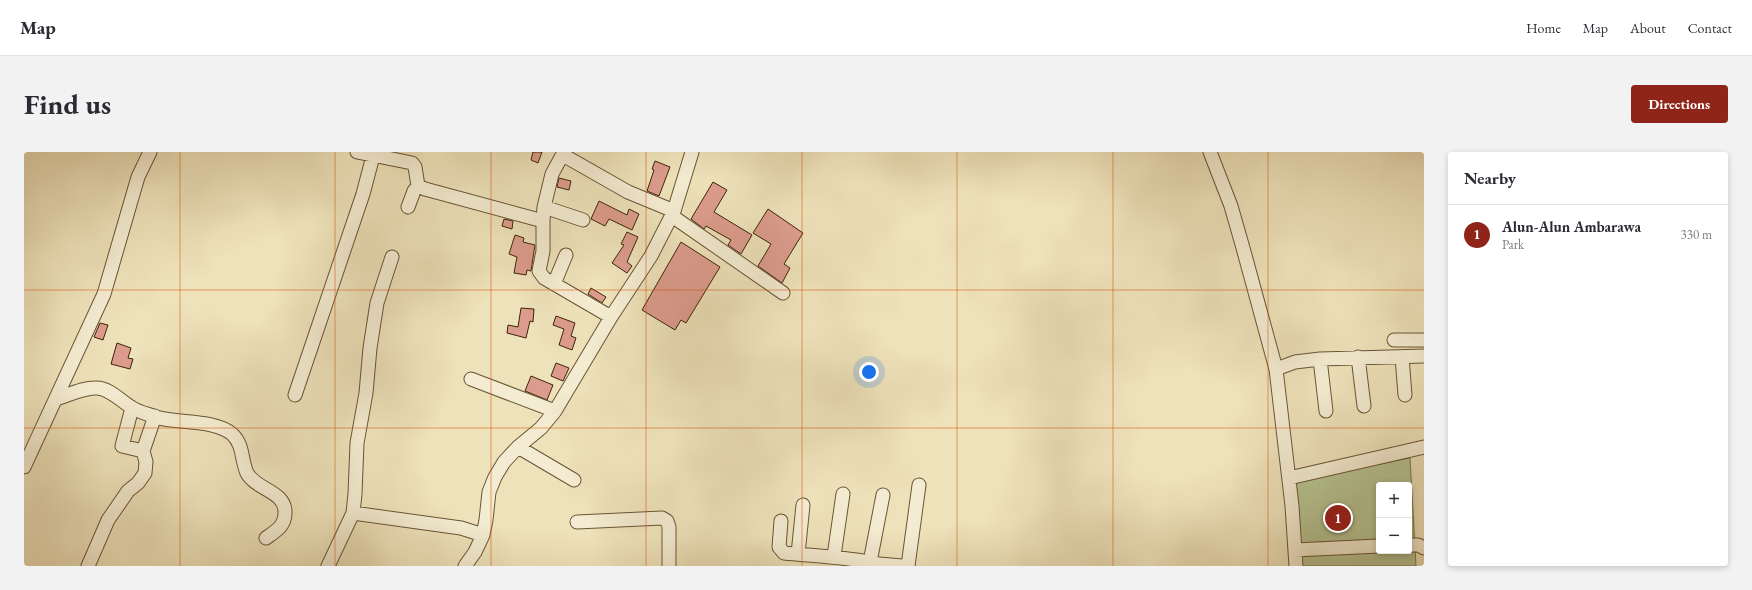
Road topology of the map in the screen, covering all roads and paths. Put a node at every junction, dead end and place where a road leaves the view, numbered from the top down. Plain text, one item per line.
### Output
1 (150, 152) edge
2 (692, 152) edge
3 (1210, 152) edge
4 (365, 153) edge
5 (564, 154) edge
6 (418, 186) junction
7 (408, 207) dead end
8 (544, 207) junction
9 (673, 213) junction
10 (583, 220) dead end
11 (542, 221) junction
12 (566, 255) dead end
13 (392, 257) dead end
14 (554, 284) junction
15 (783, 293) dead end
16 (611, 317) junction
17 (1394, 340) dead end
18 (1424, 340) edge
19 (1424, 356) edge
20 (1358, 357) junction
21 (1402, 357) junction
22 (1320, 359) junction
23 (1276, 369) junction
24 (471, 379) dead end
25 (295, 395) dead end
26 (1405, 395) dead end
27 (56, 399) junction
28 (1364, 406) dead end
29 (132, 408) junction
30 (555, 411) junction
31 (1326, 411) dead end
32 (155, 416) junction
33 (518, 447) junction
34 (1424, 447) edge
35 (143, 451) junction
36 (24, 467) edge
37 (1289, 478) junction
38 (574, 480) dead end
39 (919, 485) dead end
40 (843, 494) dead end
41 (883, 494) dead end
42 (803, 505) dead end
43 (353, 514) junction
44 (577, 522) dead end
45 (781, 522) dead end
46 (483, 535) junction
47 (266, 538) dead end
48 (1412, 545) edge
49 (1376, 546) edge
50 (1424, 548) edge
51 (1295, 550) junction
52 (798, 554) junction
53 (834, 556) junction
54 (876, 564) edge
55 (88, 566) edge
56 (328, 566) edge
57 (465, 566) edge
58 (669, 566) edge
59 (902, 566) edge
60 (908, 566) edge
61 (1296, 566) edge

1 - 27 street
2 - 9 street
3 - 23 street
4 - 6 street
4 - 25 street
5 - 8 street
5 - 9 street
6 - 7 street
6 - 11 street
8 - 10 street
8 - 11 street
9 - 15 street
9 - 16 street
11 - 14 street
12 - 14 street
13 - 43 street
14 - 16 street
16 - 30 street
17 - 18 street
19 - 21 street
20 - 21 street
20 - 22 street
20 - 28 street
21 - 26 street
22 - 23 street
22 - 31 street
23 - 37 street
24 - 30 street
27 - 29 street
27 - 36 street
29 - 32 street
29 - 35 street
30 - 33 street
32 - 35 street
32 - 47 street
33 - 38 street
33 - 46 street
34 - 37 street
35 - 55 street
37 - 51 street
39 - 60 street
40 - 53 street
41 - 54 street
42 - 52 street
43 - 46 street
43 - 56 street
44 - 58 street
45 - 52 street
46 - 57 street
48 - 50 street
49 - 51 street
51 - 61 street
52 - 53 street
53 - 54 street
54 - 59 street

